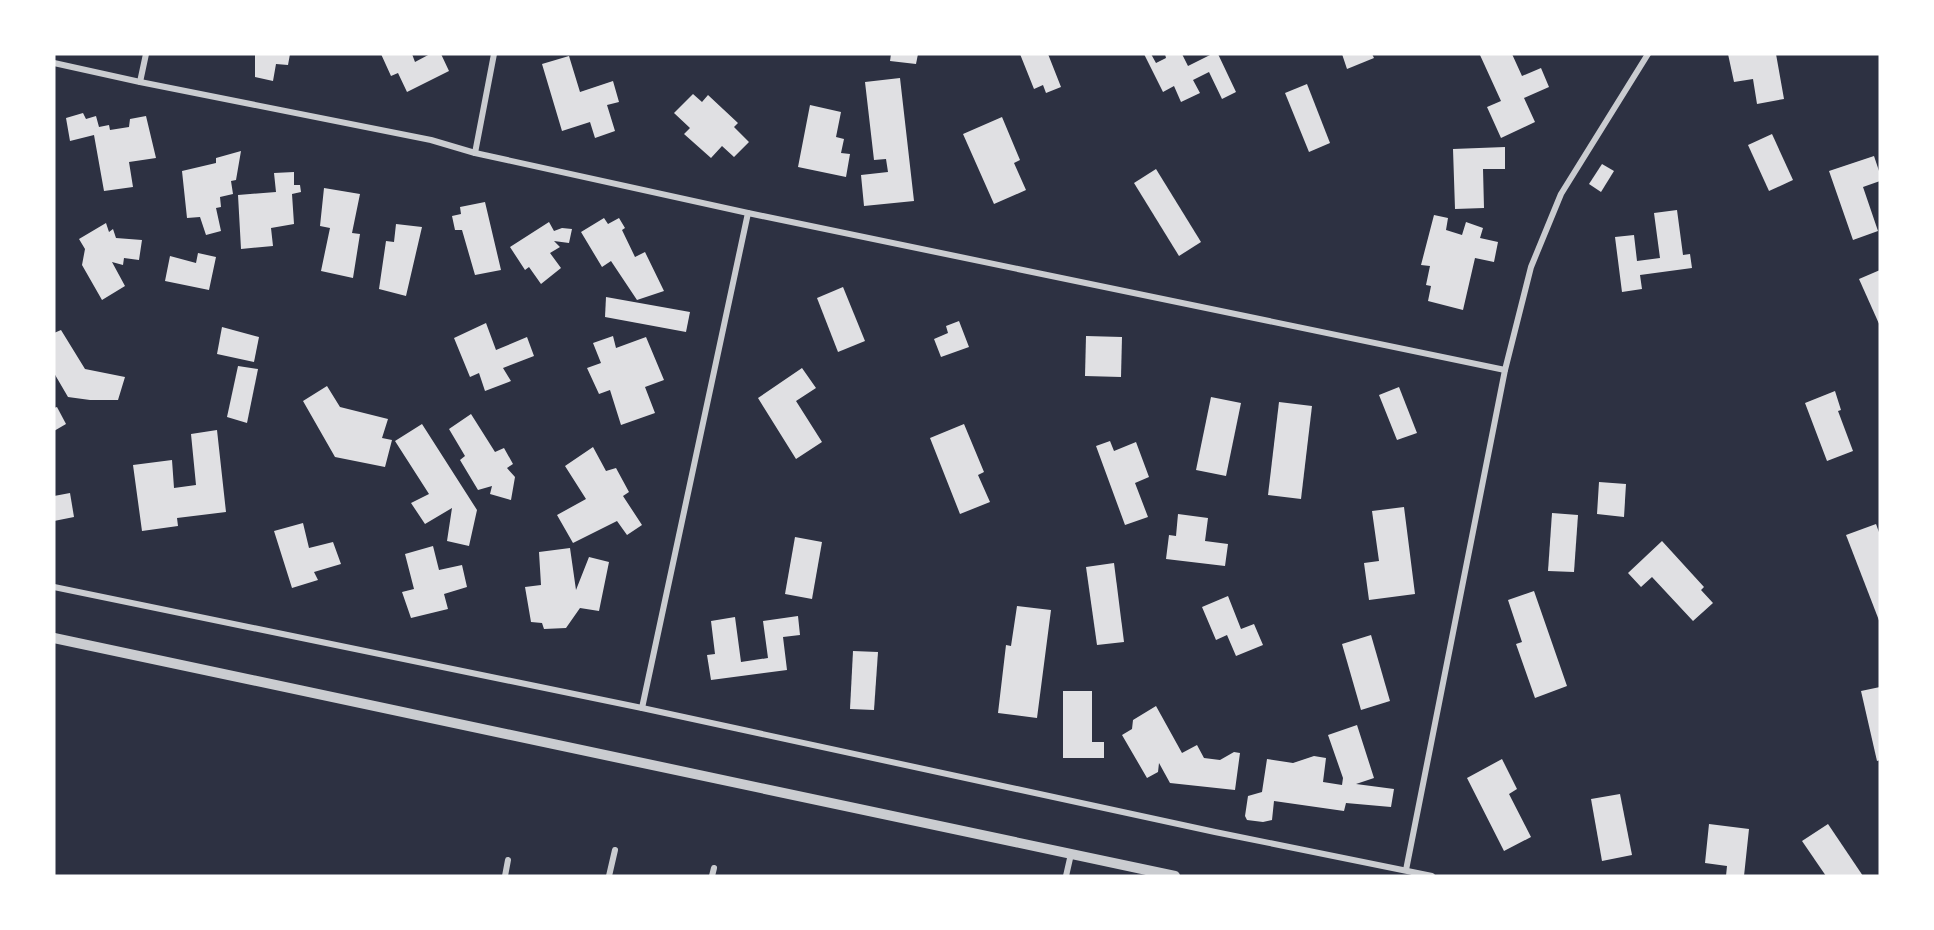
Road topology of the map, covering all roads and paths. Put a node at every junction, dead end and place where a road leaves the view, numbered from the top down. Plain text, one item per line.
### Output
1 (146, 54) edge
2 (494, 54) edge
3 (1648, 54) edge
4 (54, 63) edge
5 (140, 82) junction
6 (475, 153) junction
7 (748, 213) junction
8 (1505, 370) junction
9 (54, 587) edge
10 (54, 638) edge
11 (642, 708) junction
12 (615, 850) dead end
13 (1071, 854) junction
14 (508, 861) dead end
15 (714, 868) dead end
16 (1406, 870) junction
17 (505, 876) edge
18 (609, 876) edge
19 (712, 876) edge
20 (1066, 876) edge
21 (1175, 876) edge
22 (1432, 876) edge

1 - 5 street
2 - 6 street
3 - 8 street
4 - 5 street
5 - 6 street
6 - 7 street
7 - 8 street
7 - 11 street
8 - 16 street
9 - 11 street
10 - 13 street
11 - 16 street
12 - 18 street
13 - 20 street
13 - 21 street
14 - 17 street
15 - 19 street
16 - 22 street

